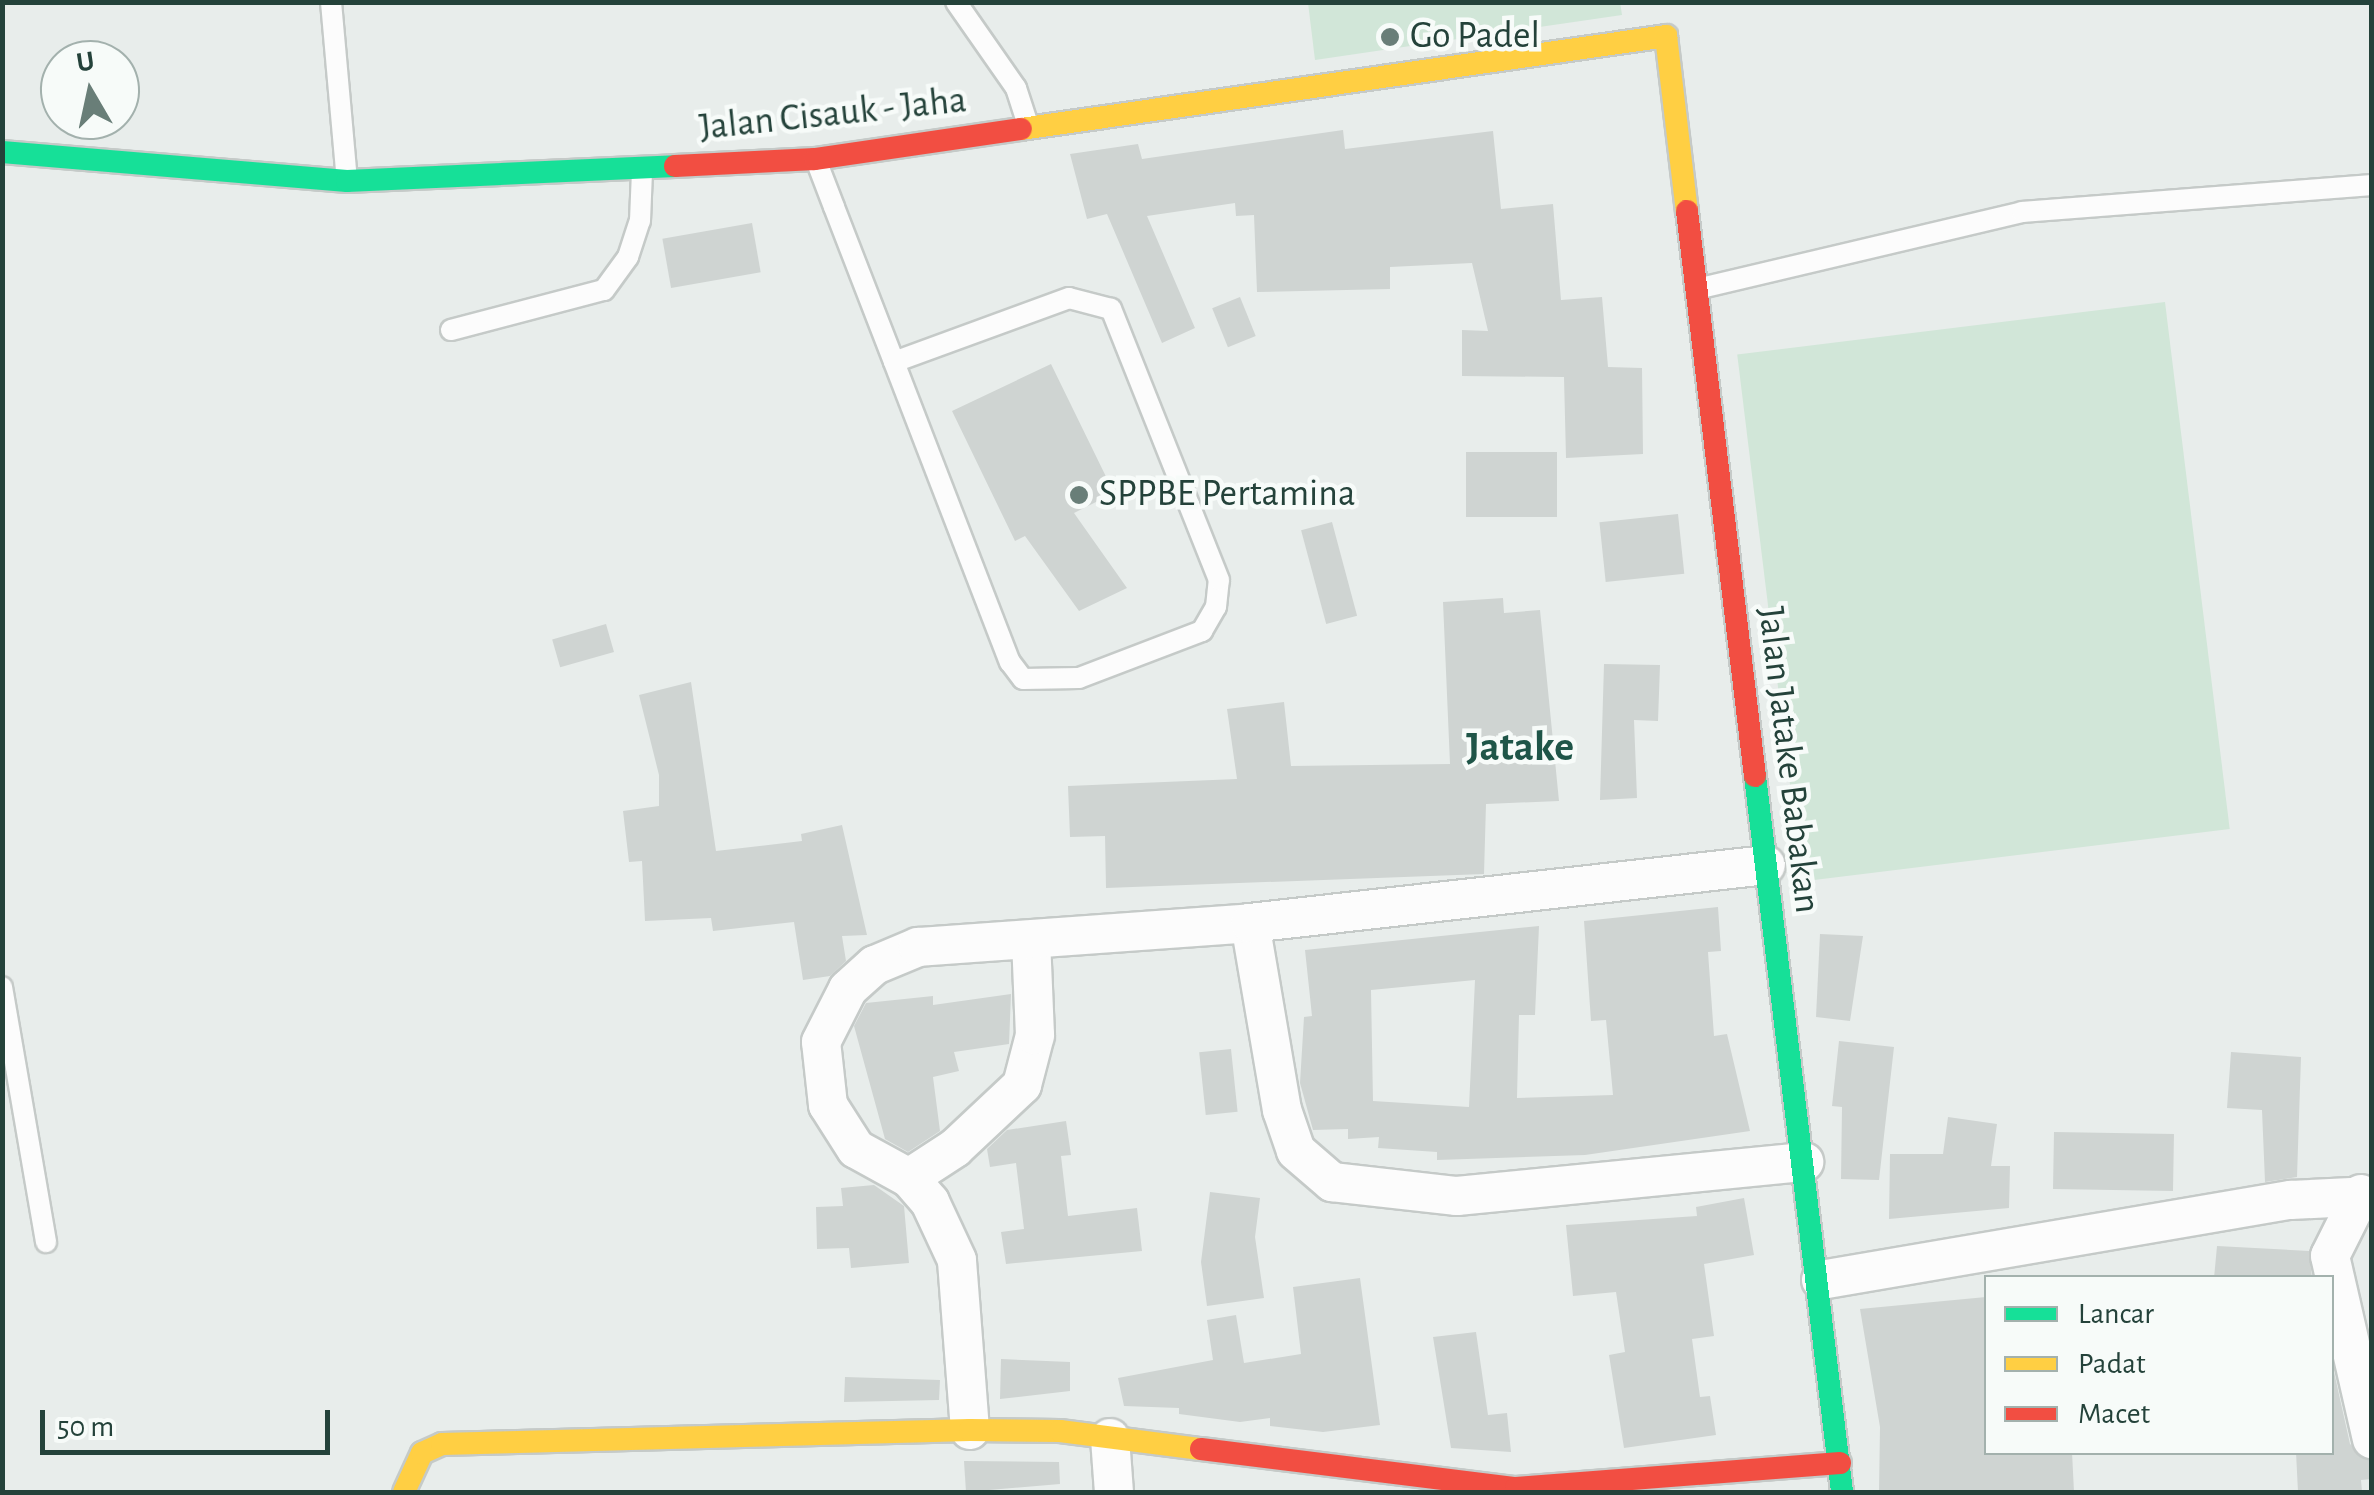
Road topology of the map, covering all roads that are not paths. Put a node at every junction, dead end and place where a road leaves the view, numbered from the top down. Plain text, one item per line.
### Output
1 (331, 2) edge
2 (956, 2) edge
3 (1664, 27) joint
4 (1028, 126) junction
5 (2, 152) edge
6 (815, 159) junction
7 (642, 169) junction
8 (347, 180) junction
9 (2372, 185) edge
10 (1695, 290) junction
11 (450, 330) dead end
12 (894, 362) junction
13 (1766, 865) junction
14 (1250, 924) junction
15 (1031, 941) junction
16 (2, 988) edge
17 (10, 1077) edge
18 (1804, 1162) junction
19 (910, 1178) junction
20 (2366, 1195) edge
21 (46, 1242) dead end
22 (1821, 1280) junction
23 (970, 1430) junction
24 (1110, 1438) junction
25 (2372, 1439) edge
26 (1840, 1463) junction
27 (404, 1492) edge
28 (1114, 1492) edge
29 (1842, 1492) edge

1 - 8 lane
2 - 4 lane
3 - 4 main road, Jalan Cisauk - Jaha
3 - 10 main road, Jalan Jatake Babakan
4 - 6 main road, Jalan Cisauk - Jaha
5 - 8 main road, Jalan Cisauk - Jaha
6 - 7 main road, Jalan Cisauk - Jaha
6 - 12 lane
7 - 8 main road, Jalan Cisauk - Jaha
7 - 11 lane
9 - 10 lane
10 - 13 main road, Jalan Jatake Babakan
12 - 12 lane
13 - 14 street
13 - 18 main road, Jalan Jatake Babakan
14 - 15 street
14 - 18 street
15 - 19 street
15 - 19 street
16 - 17 lane
17 - 21 lane
18 - 22 main road, Jalan Jatake Babakan
19 - 23 street
20 - 22 street
20 - 25 street
22 - 26 main road, Jalan Jatake Babakan
23 - 24 main road
23 - 27 main road
24 - 26 main road
24 - 28 street
26 - 29 main road, Jalan Jatake Babakan

